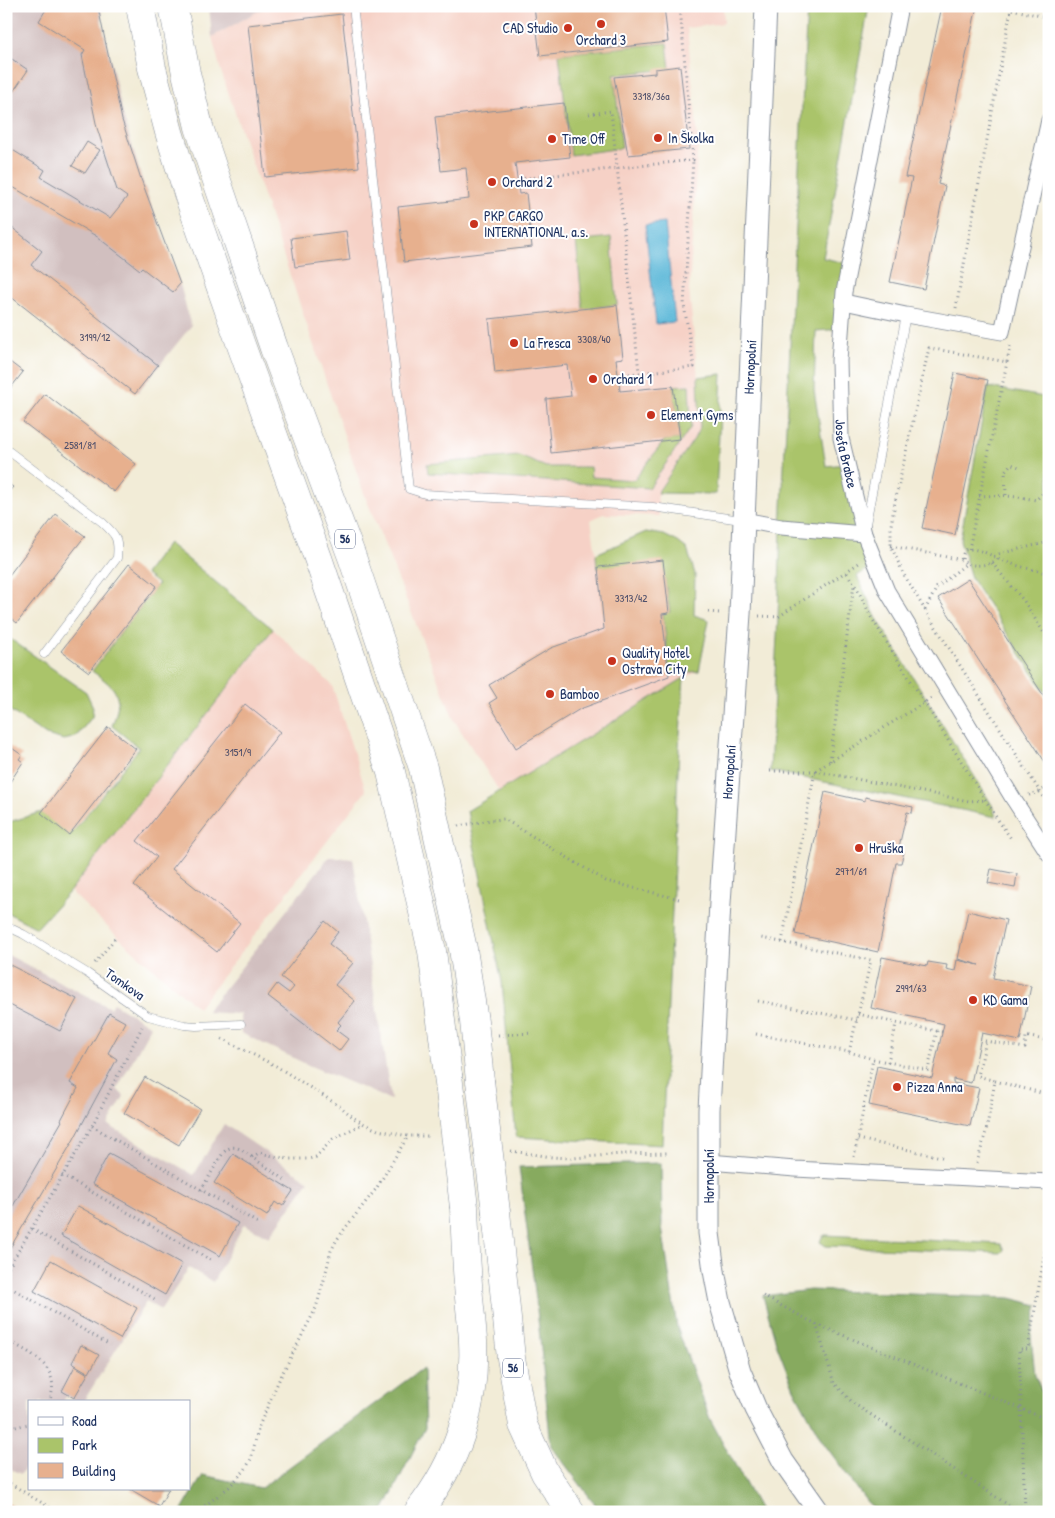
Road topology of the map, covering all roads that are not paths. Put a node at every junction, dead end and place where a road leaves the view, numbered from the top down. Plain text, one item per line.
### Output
1 (140, 6) edge
2 (173, 6) edge
3 (353, 6) edge
4 (766, 6) edge
5 (900, 6) edge
6 (1049, 120) edge
7 (844, 302) junction
8 (906, 315) junction
9 (6, 449) edge
10 (743, 520) junction
11 (864, 534) junction
12 (44, 654) dead end
13 (1049, 854) edge
14 (6, 926) edge
15 (241, 1024) dead end
16 (709, 1162) junction
17 (1049, 1182) edge
18 (418, 1512) edge
19 (571, 1512) edge
20 (819, 1512) edge

1 - 18 highway, 56, bridge
2 - 19 highway, 56, bridge
3 - 10 lane
4 - 10 street, Hornopolní
5 - 7 street, Josefa Brabce
6 - 8 street
7 - 8 street
7 - 11 street, Josefa Brabce
8 - 11 lane
9 - 12 lane
10 - 11 street
10 - 16 street, Hornopolní
11 - 13 street, Josefa Brabce
14 - 15 lane, Tomkova
16 - 17 street
16 - 20 street, Hornopolní

